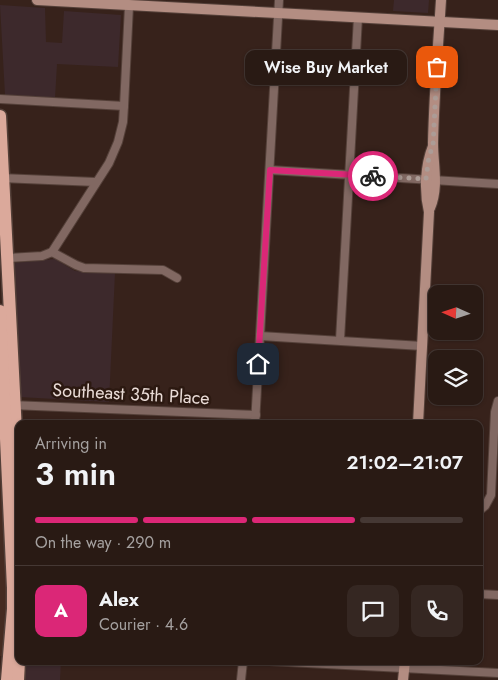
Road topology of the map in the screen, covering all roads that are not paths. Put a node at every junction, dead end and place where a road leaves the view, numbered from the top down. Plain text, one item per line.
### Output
1 (37, 0) edge
2 (279, 0) edge
3 (441, 0) edge
4 (129, 6) junction
5 (278, 13) junction
6 (358, 17) junction
7 (440, 22) junction
8 (498, 25) edge
9 (0, 100) edge
10 (124, 106) junction
11 (0, 116) edge
12 (270, 170) junction
13 (349, 174) junction
14 (2, 178) edge
15 (431, 180) junction
16 (96, 182) junction
17 (498, 184) edge
18 (52, 252) junction
19 (4, 255) edge
20 (177, 278) dead end
21 (0, 286) edge
22 (10, 300) junction
23 (0, 311) edge
24 (260, 336) junction
25 (340, 340) junction
26 (422, 346) junction
27 (498, 400) edge
28 (10, 405) junction
29 (256, 415) junction
30 (255, 420) edge
31 (418, 420) edge
32 (15, 453) edge
33 (483, 508) edge
34 (14, 532) edge
35 (483, 594) edge
36 (498, 595) edge
37 (15, 624) edge
38 (19, 665) edge
39 (243, 665) edge
40 (404, 665) edge
41 (498, 673) edge
42 (7, 680) edge
43 (18, 680) edge
44 (242, 680) edge
45 (404, 680) edge

1 - 4 main road
2 - 5 street
3 - 7 main road
4 - 5 main road
4 - 10 street
5 - 6 main road
5 - 12 street
6 - 7 main road
6 - 13 street
7 - 8 main road
7 - 15 main road
9 - 10 street
10 - 16 street
11 - 14 main road
12 - 13 street
12 - 24 street
13 - 15 street
13 - 25 street
14 - 16 street
14 - 19 main road
15 - 17 street
15 - 26 main road
16 - 18 street
18 - 19 street
18 - 20 street
19 - 22 main road
21 - 22 main road
22 - 28 main road
23 - 28 main road
24 - 25 street
24 - 29 street
25 - 26 street
26 - 31 main road
27 - 33 street
28 - 29 street, Southeast 35th Place
28 - 32 main road
28 - 34 main road
29 - 30 street
34 - 37 main road
35 - 36 street
37 - 42 main road
38 - 43 main road
39 - 44 street
40 - 41 street
40 - 45 main road

